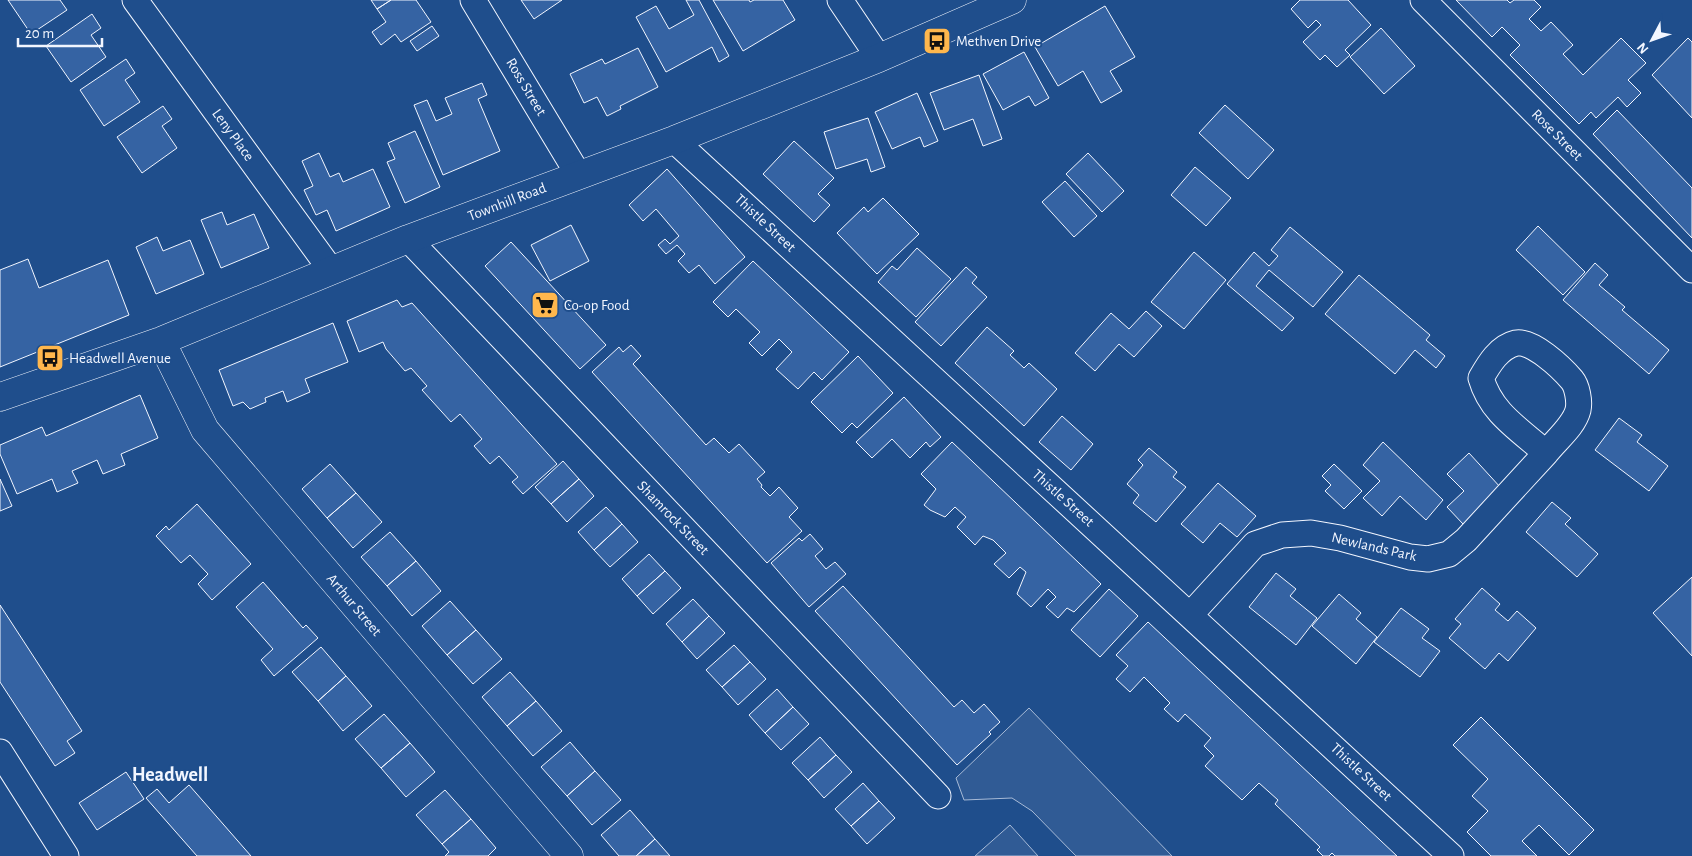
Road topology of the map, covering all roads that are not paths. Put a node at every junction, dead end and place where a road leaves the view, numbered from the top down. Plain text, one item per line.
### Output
1 (135, 0) edge
2 (473, 0) edge
3 (840, 0) edge
4 (1012, 0) edge
5 (1423, 0) edge
6 (879, 58) junction
7 (674, 140) junction
8 (578, 174) junction
9 (408, 240) junction
10 (331, 270) junction
11 (1692, 270) edge
12 (161, 341) junction
13 (0, 397) edge
14 (1546, 452) dead end
15 (1191, 614) junction
16 (0, 752) edge
17 (938, 796) dead end
18 (66, 856) edge
19 (569, 856) edge
20 (1451, 856) edge

1 - 10 street, Leny Place
2 - 8 street, Ross Street
3 - 6 street
4 - 6 street, Townhill Road
5 - 11 street, Rose Street
6 - 7 street, Townhill Road
7 - 8 street, Townhill Road
7 - 15 street, Thistle Street
8 - 9 street, Townhill Road
9 - 10 street, Townhill Road
9 - 17 street, Shamrock Street
10 - 12 street, Townhill Road
12 - 13 street, Townhill Road
12 - 19 street, Arthur Street
14 - 15 street, Newlands Park
15 - 20 street, Thistle Street
16 - 18 street

